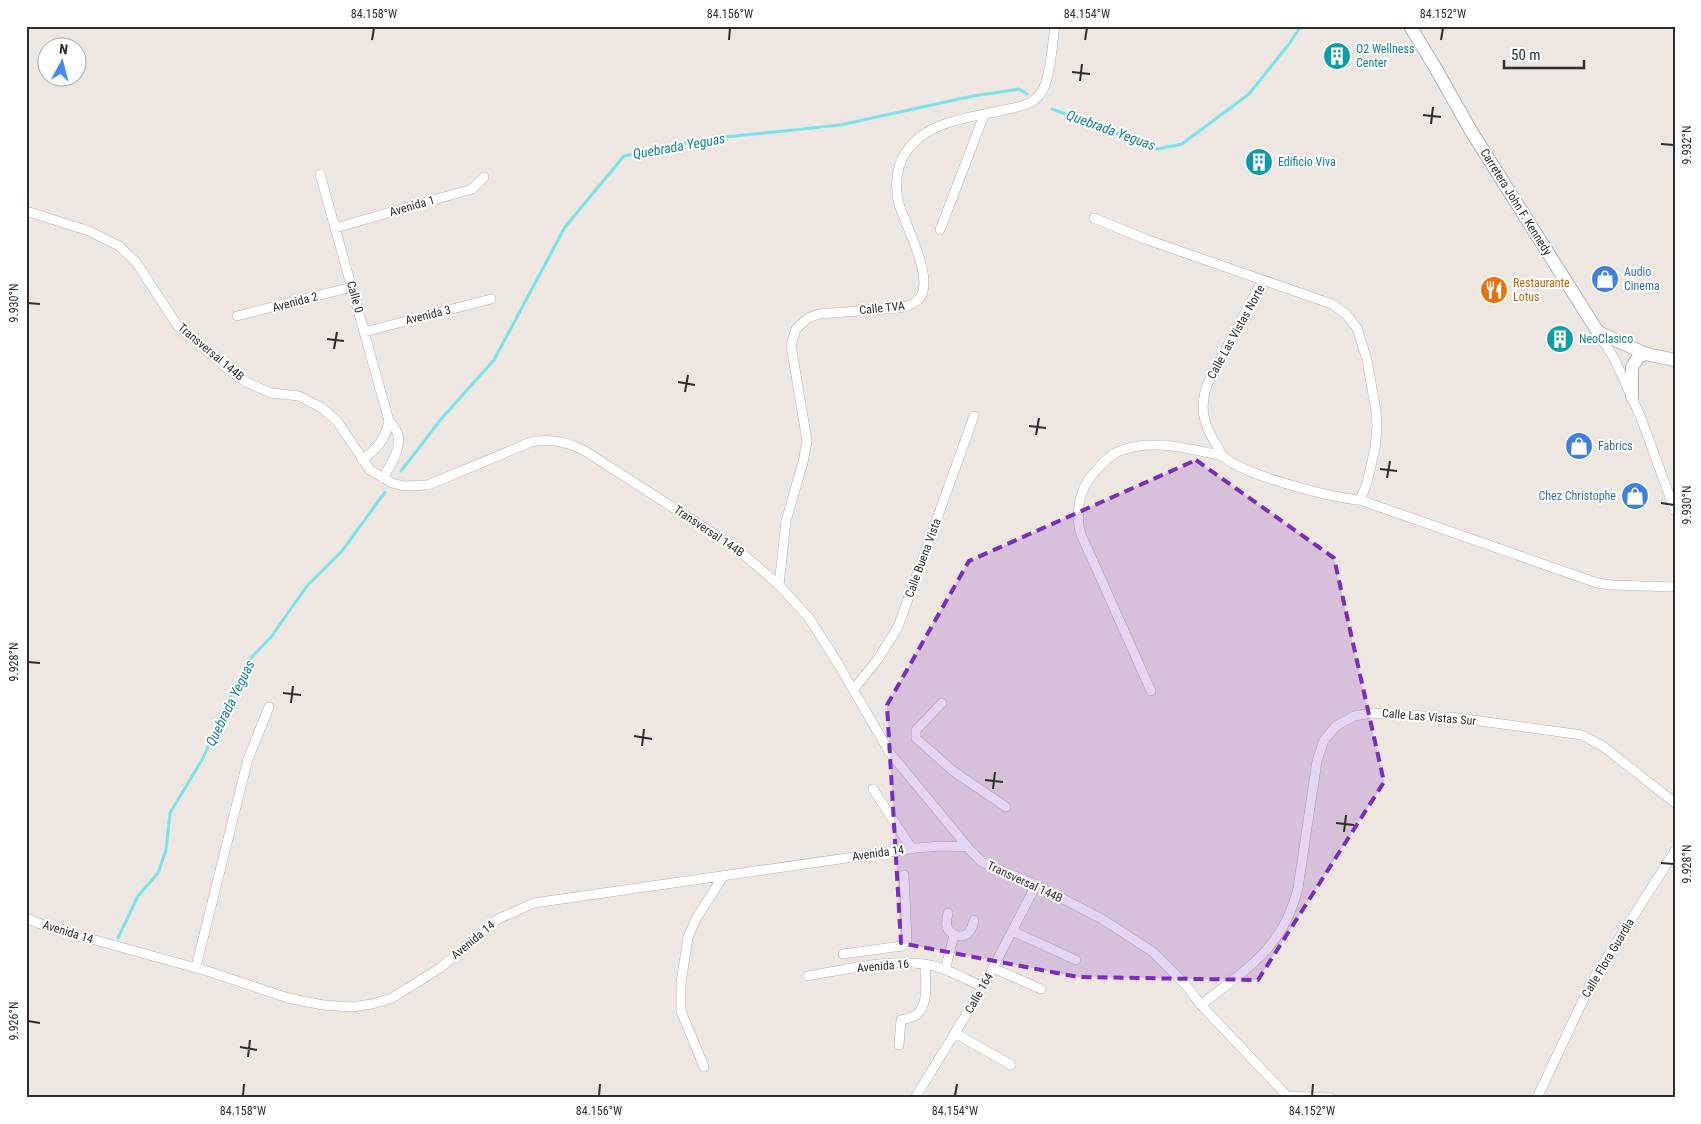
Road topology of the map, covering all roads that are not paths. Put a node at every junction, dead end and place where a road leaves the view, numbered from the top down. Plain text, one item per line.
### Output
1 (1054, 26) edge
2 (1410, 26) edge
3 (984, 115) junction
4 (320, 174) dead end
5 (484, 177) dead end
6 (26, 211) edge
7 (1094, 218) dead end
8 (335, 228) junction
9 (940, 230) dead end
10 (1262, 281) junction
11 (352, 287) junction
12 (491, 299) dead end
13 (238, 316) dead end
14 (364, 332) junction
15 (1598, 332) junction
16 (1646, 354) junction
17 (1675, 360) edge
18 (1632, 397) junction
19 (974, 416) dead end
20 (390, 420) junction
21 (1224, 456) junction
22 (362, 460) junction
23 (383, 478) junction
24 (1360, 500) junction
25 (1675, 511) edge
26 (779, 585) junction
27 (1675, 587) edge
28 (853, 690) junction
29 (1151, 691) dead end
30 (942, 703) dead end
31 (269, 707) dead end
32 (873, 789) dead end
33 (1675, 803) edge
34 (1006, 807) dead end
35 (967, 847) junction
36 (912, 848) junction
37 (1675, 851) edge
38 (724, 875) junction
39 (904, 875) dead end
40 (1036, 885) junction
41 (948, 913) dead end
42 (26, 918) edge
43 (974, 920) dead end
44 (1012, 932) junction
45 (954, 935) junction
46 (1076, 960) dead end
47 (925, 964) junction
48 (196, 967) junction
49 (854, 968) junction
50 (993, 968) junction
51 (945, 970) junction
52 (808, 976) dead end
53 (983, 987) junction
54 (1041, 989) dead end
55 (1202, 1005) junction
56 (955, 1033) junction
57 (899, 1044) dead end
58 (1011, 1065) dead end
59 (704, 1068) dead end
60 (1287, 1097) edge
61 (915, 1098) edge
62 (1331, 1098) edge
63 (1537, 1098) edge

1 - 3 street, Calle TVA
2 - 15 main road, Carretera John F. Kennedy
3 - 9 street
3 - 26 street, Calle TVA
4 - 8 street, Calle 0
5 - 8 street, Avenida 1
6 - 22 street, Transversal 144B
7 - 10 street
8 - 11 street, Calle 0
10 - 21 street, Calle Las Vistas Norte
10 - 24 street, Calle Las Vistas Norte
11 - 13 street, Avenida 2
11 - 14 street, Calle 0
12 - 14 street, Avenida 3
14 - 20 street, Calle 0
15 - 16 main road
15 - 18 street
16 - 17 main road
16 - 18 main road
18 - 25 street
19 - 28 street, Calle Buena Vista
20 - 22 street
20 - 23 street, Calle 0
21 - 24 street, Calle Las Vistas Norte
21 - 29 street
22 - 23 street, Transversal 144B
23 - 26 street, Transversal 144B
24 - 27 street, Calle Las Vistas Norte
26 - 28 street, Transversal 144B
28 - 35 street, Transversal 144B
30 - 34 street
31 - 48 street
32 - 36 street
33 - 55 street, Calle Las Vistas Sur
35 - 36 street, Avenida 14
35 - 40 street, Transversal 144B
36 - 38 street, Avenida 14
37 - 63 street, Calle Flora Guardia
38 - 48 street, Avenida 14
38 - 59 street
39 - 49 street
40 - 44 street, Calle 164
40 - 55 street, Transversal 144B
41 - 45 street
42 - 48 street, Avenida 14
43 - 45 street
44 - 46 street
44 - 50 street, Calle 164
45 - 51 street
47 - 49 street, Avenida 16
47 - 51 street, Avenida 16
47 - 57 street
49 - 52 street, Avenida 16
50 - 53 street, Calle 164
50 - 54 street
51 - 53 street, Avenida 16
53 - 56 street, Calle 164
55 - 60 street, Transversal 144B
56 - 58 street
56 - 61 street, Calle 164
60 - 62 street

